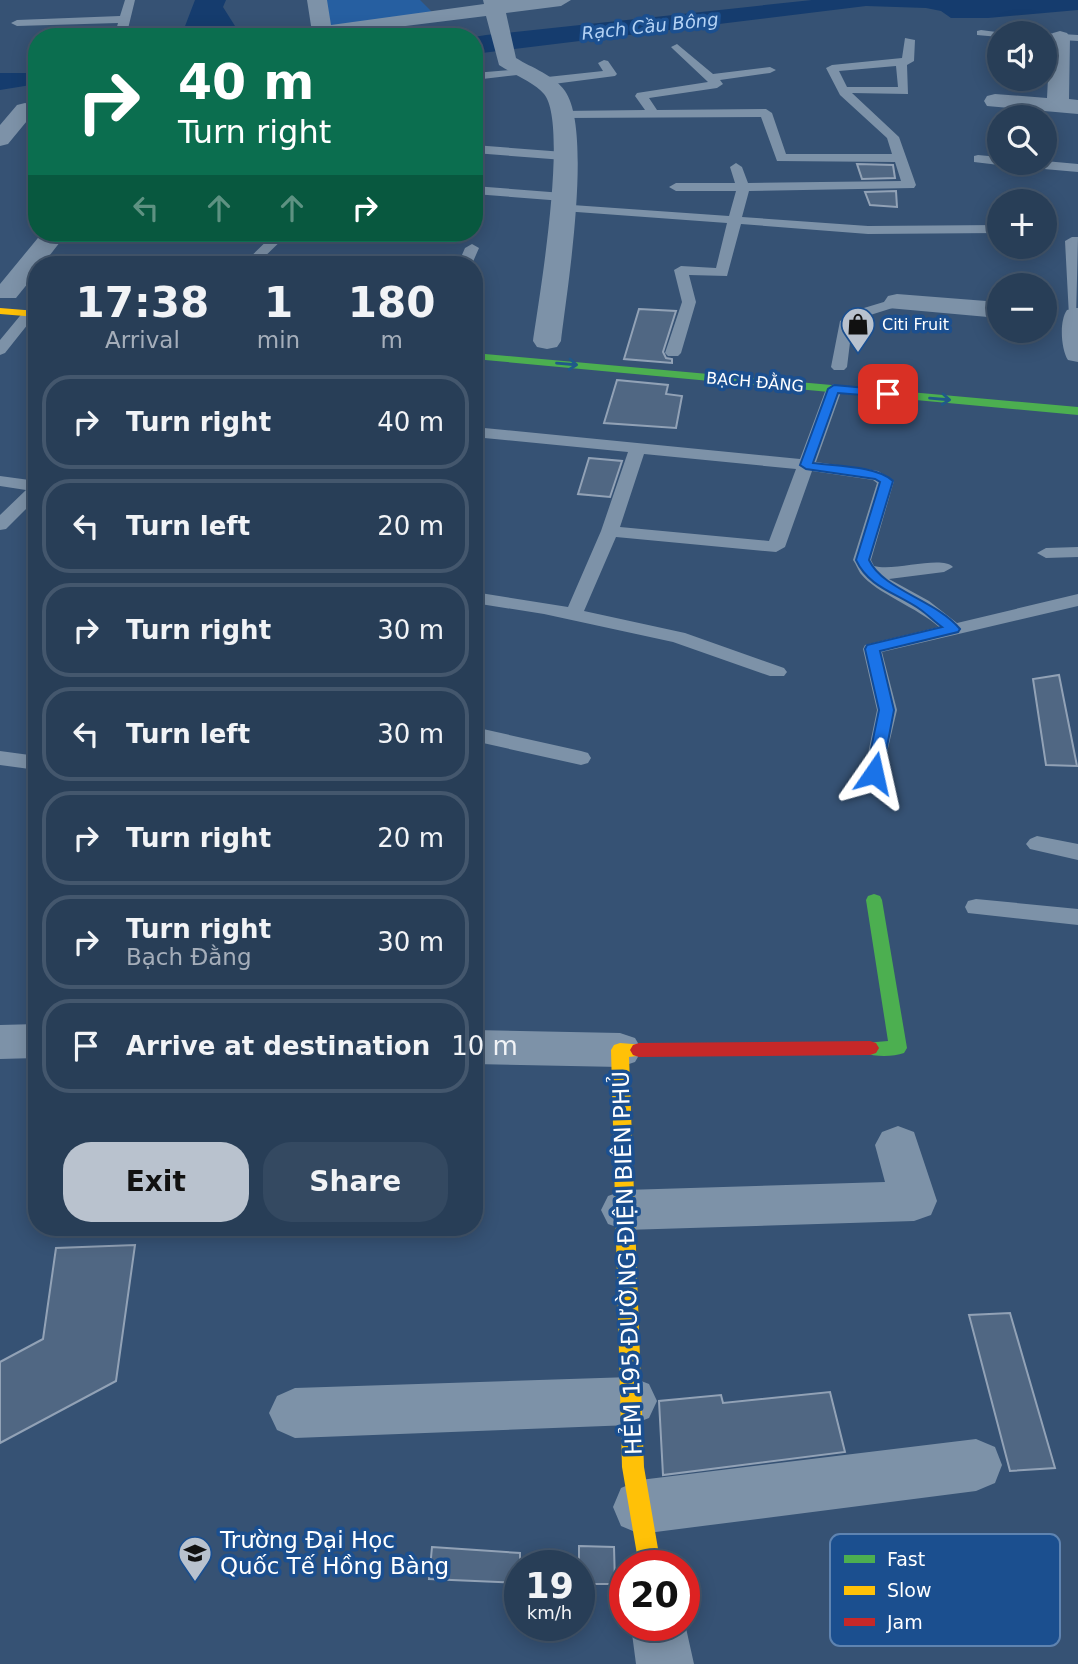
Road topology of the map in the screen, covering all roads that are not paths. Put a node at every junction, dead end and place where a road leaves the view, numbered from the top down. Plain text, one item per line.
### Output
1 (130, 0) edge
2 (317, 0) edge
3 (561, 0) edge
4 (495, 11) edge
5 (125, 19) junction
6 (18, 23) dead end
7 (122, 28) edge
8 (321, 28) edge
9 (355, 28) edge
10 (981, 33) dead end
11 (987, 33) edge
12 (1061, 37) edge
13 (909, 40) dead end
14 (677, 47) dead end
15 (901, 61) junction
16 (604, 63) dead end
17 (770, 70) dead end
18 (522, 72) junction
19 (483, 76) edge
20 (711, 78) junction
21 (1068, 83) edge
22 (844, 92) junction
23 (995, 102) dead end
24 (1068, 106) edge
25 (25, 110) dead end
26 (653, 113) junction
27 (565, 114) junction
28 (0, 139) edge
29 (483, 150) edge
30 (564, 156) junction
31 (835, 158) junction
32 (900, 159) junction
33 (978, 159) dead end
34 (987, 160) edge
35 (1057, 166) edge
36 (736, 167) dead end
37 (1078, 168) edge
38 (844, 186) junction
39 (676, 187) dead end
40 (743, 187) junction
41 (483, 191) edge
42 (563, 202) junction
43 (734, 220) junction
44 (987, 229) edge
45 (1075, 241) edge
46 (274, 242) edge
47 (472, 248) dead end
48 (255, 256) edge
49 (468, 256) edge
50 (28, 270) edge
51 (7, 298) edge
52 (897, 302) joint
53 (987, 309) edge
54 (28, 311) edge
55 (1070, 316) edge
56 (28, 319) edge
57 (546, 346) junction
58 (0, 350) edge
59 (673, 353) dead end
60 (1078, 354) edge
61 (483, 355) edge
62 (839, 367) dead end
63 (834, 389) junction
64 (1078, 411) edge
65 (483, 433) edge
66 (638, 449) junction
67 (806, 465) junction
68 (0, 481) edge
69 (28, 486) edge
70 (28, 496) edge
71 (0, 525) edge
72 (610, 531) junction
73 (1078, 552) edge
74 (1046, 553) dead end
75 (944, 567) dead end
76 (868, 572) junction
77 (483, 600) edge
78 (1078, 600) edge
79 (574, 614) junction
80 (953, 629) junction
81 (777, 672) dead end
82 (483, 736) edge
83 (0, 758) edge
84 (581, 758) dead end
85 (28, 762) edge
86 (874, 773) dead end
87 (1037, 844) dead end
88 (1078, 852) edge
89 (874, 900) dead end
90 (976, 907) dead end
91 (1078, 917) edge
92 (28, 1041) edge
93 (0, 1042) edge
94 (483, 1047) edge
95 (620, 1050) junction
96 (898, 1145) dead end
97 (625, 1210) junction
98 (631, 1401) junction
99 (295, 1413) dead end
100 (976, 1465) dead end
101 (640, 1507) junction
102 (647, 1550) edge
103 (661, 1641) edge
104 (665, 1664) edge

1 - 5 lane
2 - 8 street
3 - 4 street
4 - 9 street
4 - 18 street
5 - 6 lane
5 - 7 lane
10 - 11 lane
12 - 21 street
13 - 15 lane
14 - 20 lane
15 - 22 lane
15 - 22 lane
16 - 18 lane
17 - 20 lane
18 - 19 lane
18 - 27 street
20 - 26 lane
21 - 24 street
22 - 32 lane
23 - 24 street
25 - 28 street
26 - 27 lane
26 - 31 lane
27 - 30 street
29 - 30 lane
30 - 42 street
31 - 32 lane
31 - 38 lane
32 - 38 lane
33 - 34 lane
35 - 37 lane
36 - 40 lane
38 - 40 lane
39 - 40 lane
40 - 43 lane
41 - 42 lane
42 - 43 lane
42 - 57 street
43 - 44 lane
43 - 59 lane
45 - 55 lane
46 - 48 lane
47 - 49 lane
50 - 51 street
51 - 54 street
52 - 53 street
52 - 62 lane
55 - 60 street
56 - 58 lane
57 - 61 street, BẠCH ĐẰNG
57 -> 63 street, BẠCH ĐẰNG
63 -> 64 street, BẠCH ĐẰNG
63 - 67 lane
65 - 66 lane
66 - 67 lane
66 - 72 lane
67 - 72 lane
67 - 76 lane
68 - 69 lane
70 - 71 lane
72 - 79 lane
73 - 74 lane
75 - 76 lane
76 - 80 lane
77 - 79 lane
78 - 80 lane
79 - 81 lane
80 - 86 lane
82 - 84 lane
83 - 85 lane
87 - 88 lane
89 - 95 street, HẺM 195 ĐƯỜNG ĐIỆN BIÊN PHỦ
90 - 91 lane
92 - 93 street
94 - 95 street
95 - 97 street, HẺM 195 ĐƯỜNG ĐIỆN BIÊN PHỦ
96 - 97 street
97 - 98 street, HẺM 195 ĐƯỜNG ĐIỆN BIÊN PHỦ
98 - 99 street
98 - 101 street, HẺM 195 ĐƯỜNG ĐIỆN BIÊN PHỦ
100 - 101 street
101 - 102 street, HẺM 195 ĐƯỜNG ĐIỆN BIÊN PHỦ
103 - 104 street

